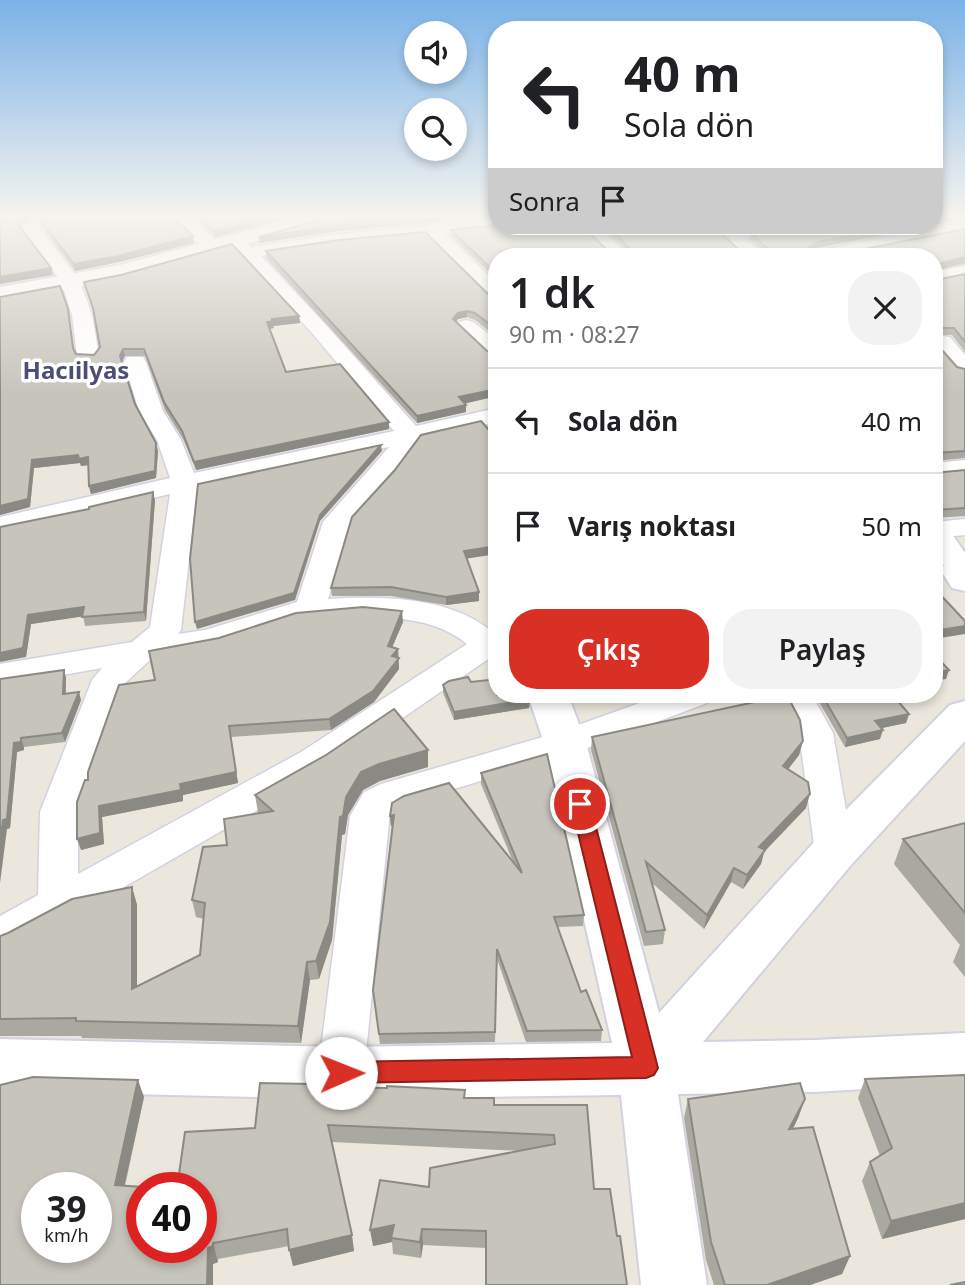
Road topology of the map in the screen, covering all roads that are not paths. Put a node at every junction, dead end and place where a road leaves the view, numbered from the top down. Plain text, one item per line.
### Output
1 (65, 275) edge
2 (105, 275) edge
3 (262, 275) edge
4 (70, 281) junction
5 (0, 294) edge
6 (466, 326) dead end
7 (965, 341) edge
8 (943, 342) edge
9 (488, 344) edge
10 (943, 347) edge
11 (88, 355) edge
12 (135, 362) edge
13 (965, 368) edge
14 (488, 417) edge
15 (411, 435) junction
16 (965, 468) edge
17 (943, 470) edge
18 (185, 483) junction
19 (0, 525) edge
20 (965, 527) edge
21 (943, 530) edge
22 (943, 545) edge
23 (965, 580) edge
24 (310, 609) junction
25 (488, 639) edge
26 (488, 644) edge
27 (139, 653) junction
28 (0, 675) edge
29 (551, 703) edge
30 (673, 703) edge
31 (800, 703) edge
32 (965, 715) edge
33 (565, 743) junction
34 (834, 852) junction
35 (58, 905) junction
36 (0, 936) edge
37 (965, 1058) edge
38 (0, 1065) edge
39 (646, 1068) junction
40 (341, 1073) junction
41 (674, 1285) edge

1 - 4 street
2 - 4 street
3 - 15 street
4 - 5 street
4 - 11 street
6 - 9 street
7 - 8 street
10 - 13 street
12 - 18 street
14 - 15 street
15 - 18 street
15 - 24 street
16 - 17 street
18 - 19 street
18 - 27 street
20 - 21 street
22 - 23 street
24 - 25 street
24 - 27 street
26 - 35 street
27 - 28 street
27 - 35 street
29 - 33 street
30 - 33 street
31 - 34 street
32 - 34 street
33 - 39 street
33 - 40 street
34 - 39 street
35 - 36 street
37 - 39 street
38 - 40 street
39 - 40 street
39 - 41 street

